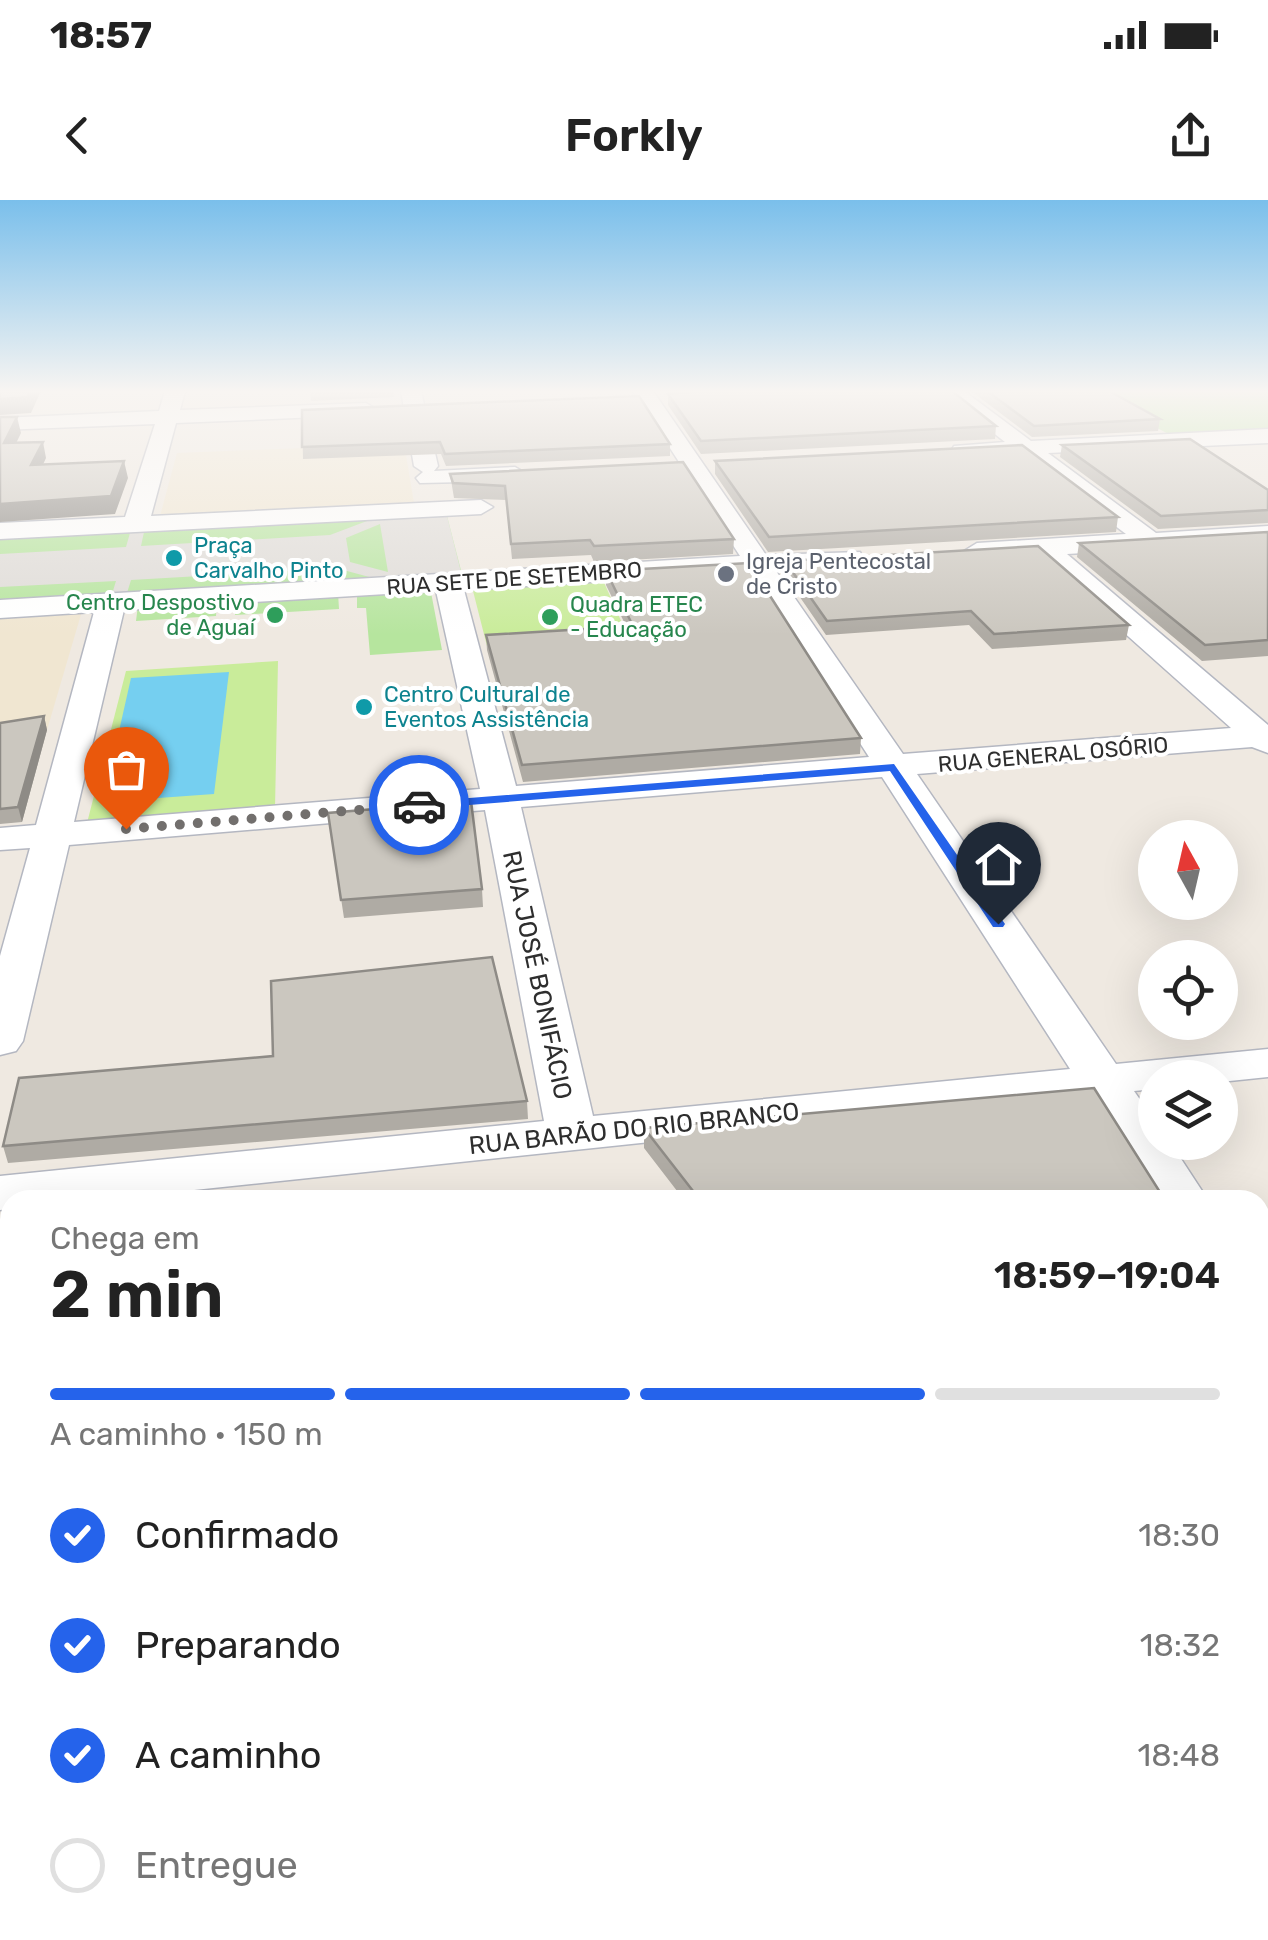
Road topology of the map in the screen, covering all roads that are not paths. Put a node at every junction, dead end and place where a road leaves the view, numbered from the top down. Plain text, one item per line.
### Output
1 (151, 472) edge
2 (427, 472) edge
3 (701, 472) edge
4 (1059, 472) edge
5 (542, 473) edge
6 (428, 478) junction
7 (499, 506) edge
8 (433, 509) junction
9 (136, 524) junction
10 (0, 531) edge
11 (1268, 534) edge
12 (1150, 541) junction
13 (1044, 548) junction
14 (948, 553) edge
15 (872, 557) edge
16 (757, 563) junction
17 (448, 583) junction
18 (111, 602) junction
19 (0, 609) edge
20 (1265, 738) edge
21 (894, 768) junction
22 (501, 799) junction
23 (51, 835) junction
24 (0, 839) edge
25 (0, 1041) edge
26 (1268, 1063) edge
27 (1102, 1080) junction
28 (572, 1134) junction
29 (29, 1190) edge
30 (1175, 1190) edge

1 - 9 street
2 - 6 street
3 - 16 street
4 - 12 street
5 - 6 street
6 - 8 street
7 - 8 street
8 - 9 street
9 - 10 street
11 - 12 street
12 - 13 street
13 - 14 street
13 - 20 street
15 - 16 street, RUA SETE DE SETEMBRO
16 - 17 street, RUA SETE DE SETEMBRO
16 - 21 street
17 - 18 street, RUA SETE DE SETEMBRO
17 - 22 street, RUA JOSÉ BONIFÁCIO
18 - 19 street, RUA SETE DE SETEMBRO
18 - 23 street
20 - 21 street, RUA GENERAL OSÓRIO
21 - 22 street, RUA GENERAL OSÓRIO
21 - 27 street
22 - 23 street, RUA GENERAL OSÓRIO
22 - 28 street, RUA JOSÉ BONIFÁCIO
23 - 24 street, RUA GENERAL OSÓRIO
23 - 25 street
26 - 27 street, RUA BARÃO DO RIO BRANCO
27 - 28 street, RUA BARÃO DO RIO BRANCO
27 - 30 street
28 - 29 street, RUA BARÃO DO RIO BRANCO

